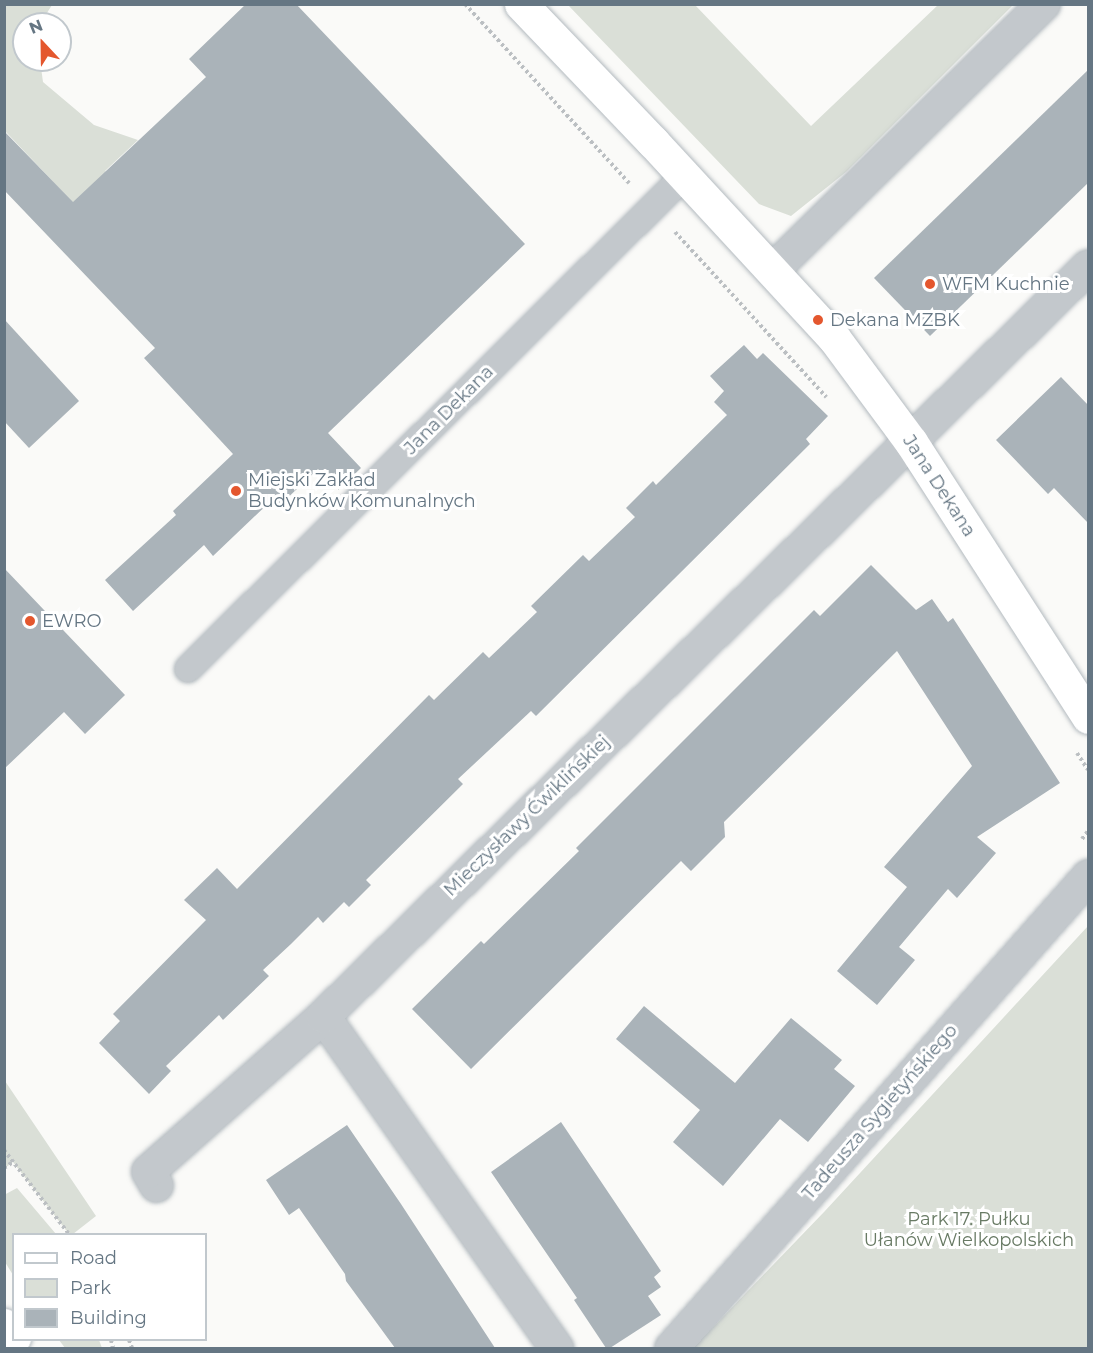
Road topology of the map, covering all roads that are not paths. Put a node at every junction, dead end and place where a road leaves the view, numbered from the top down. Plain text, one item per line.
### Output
1 (521, 4) edge
2 (1043, 4) edge
3 (684, 176) junction
4 (1089, 266) edge
5 (772, 270) junction
6 (911, 442) junction
7 (188, 669) dead end
8 (1089, 717) edge
9 (1089, 876) edge
10 (323, 1016) junction
11 (156, 1185) dead end
12 (556, 1348) edge
13 (670, 1348) edge

1 - 3 street, Jana Dekana
2 - 5 street
3 - 5 street, Jana Dekana
3 - 7 lane, Jana Dekana
4 - 6 street, Mieczysławy Ćwiklińskiej
5 - 6 street, Jana Dekana
6 - 8 street, Jana Dekana
6 - 10 street, Mieczysławy Ćwiklińskiej
9 - 13 street, Tadeusza Sygietyńskiego
10 - 11 street, Mieczysławy Ćwiklińskiej
10 - 12 street

